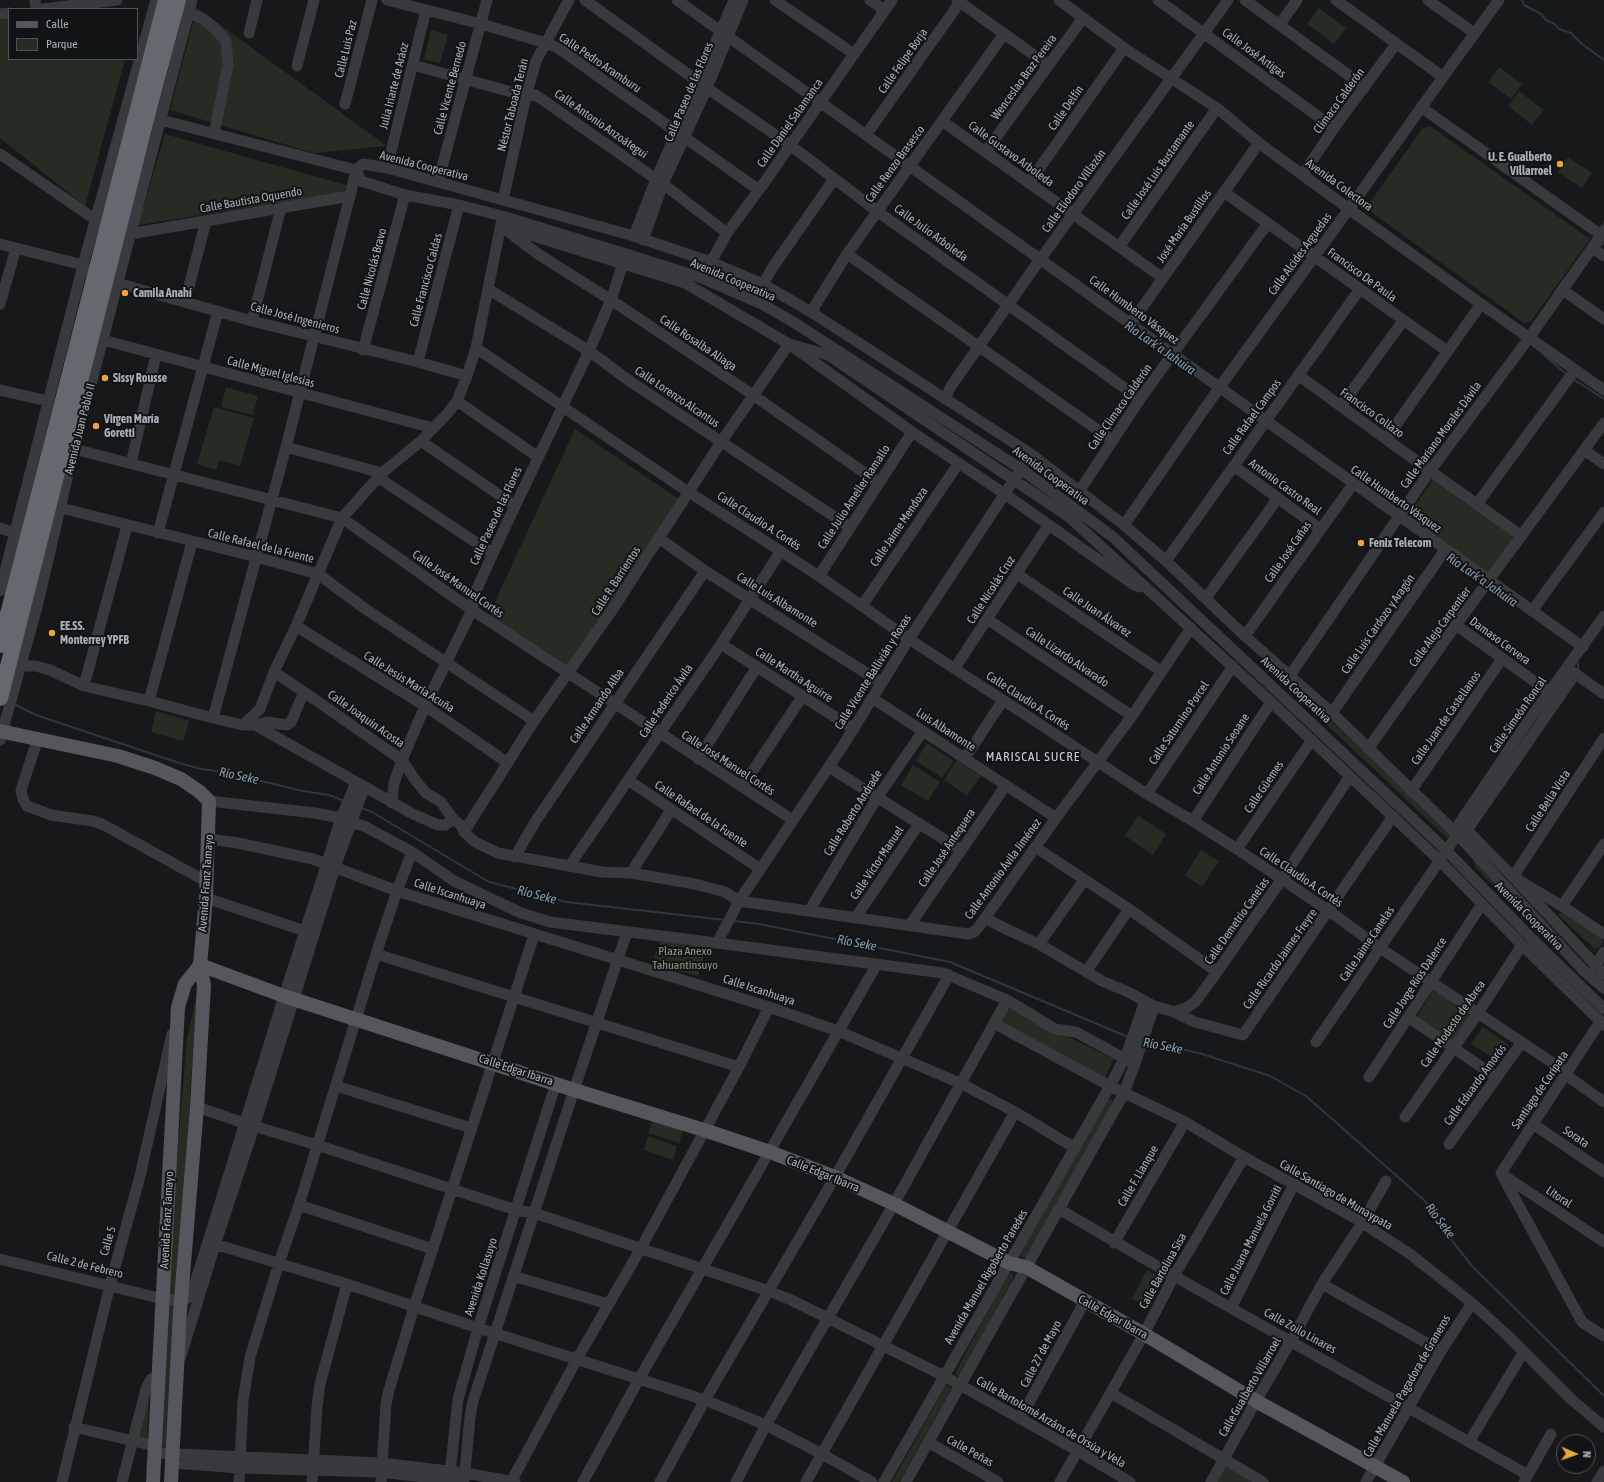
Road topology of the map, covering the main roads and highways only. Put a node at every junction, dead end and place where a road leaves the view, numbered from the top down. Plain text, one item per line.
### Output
1 (168, 4) edge
2 (113, 228) junction
3 (0, 645) edge
4 (7, 695) edge
5 (1, 734) edge
6 (200, 965) junction
7 (153, 1482) edge
8 (171, 1482) edge
9 (1403, 1482) edge

1 - 2 highway, Avenida Juan Pablo II
2 - 3 highway, Avenida Juan Pablo II
2 - 4 highway, Avenida Juan Pablo II
5 - 6 main road, Avenida Franz Tamayo
6 - 7 main road, Avenida Franz Tamayo
6 - 8 main road, Avenida Franz Tamayo
6 - 9 main road, Calle Edgar Ibarra

